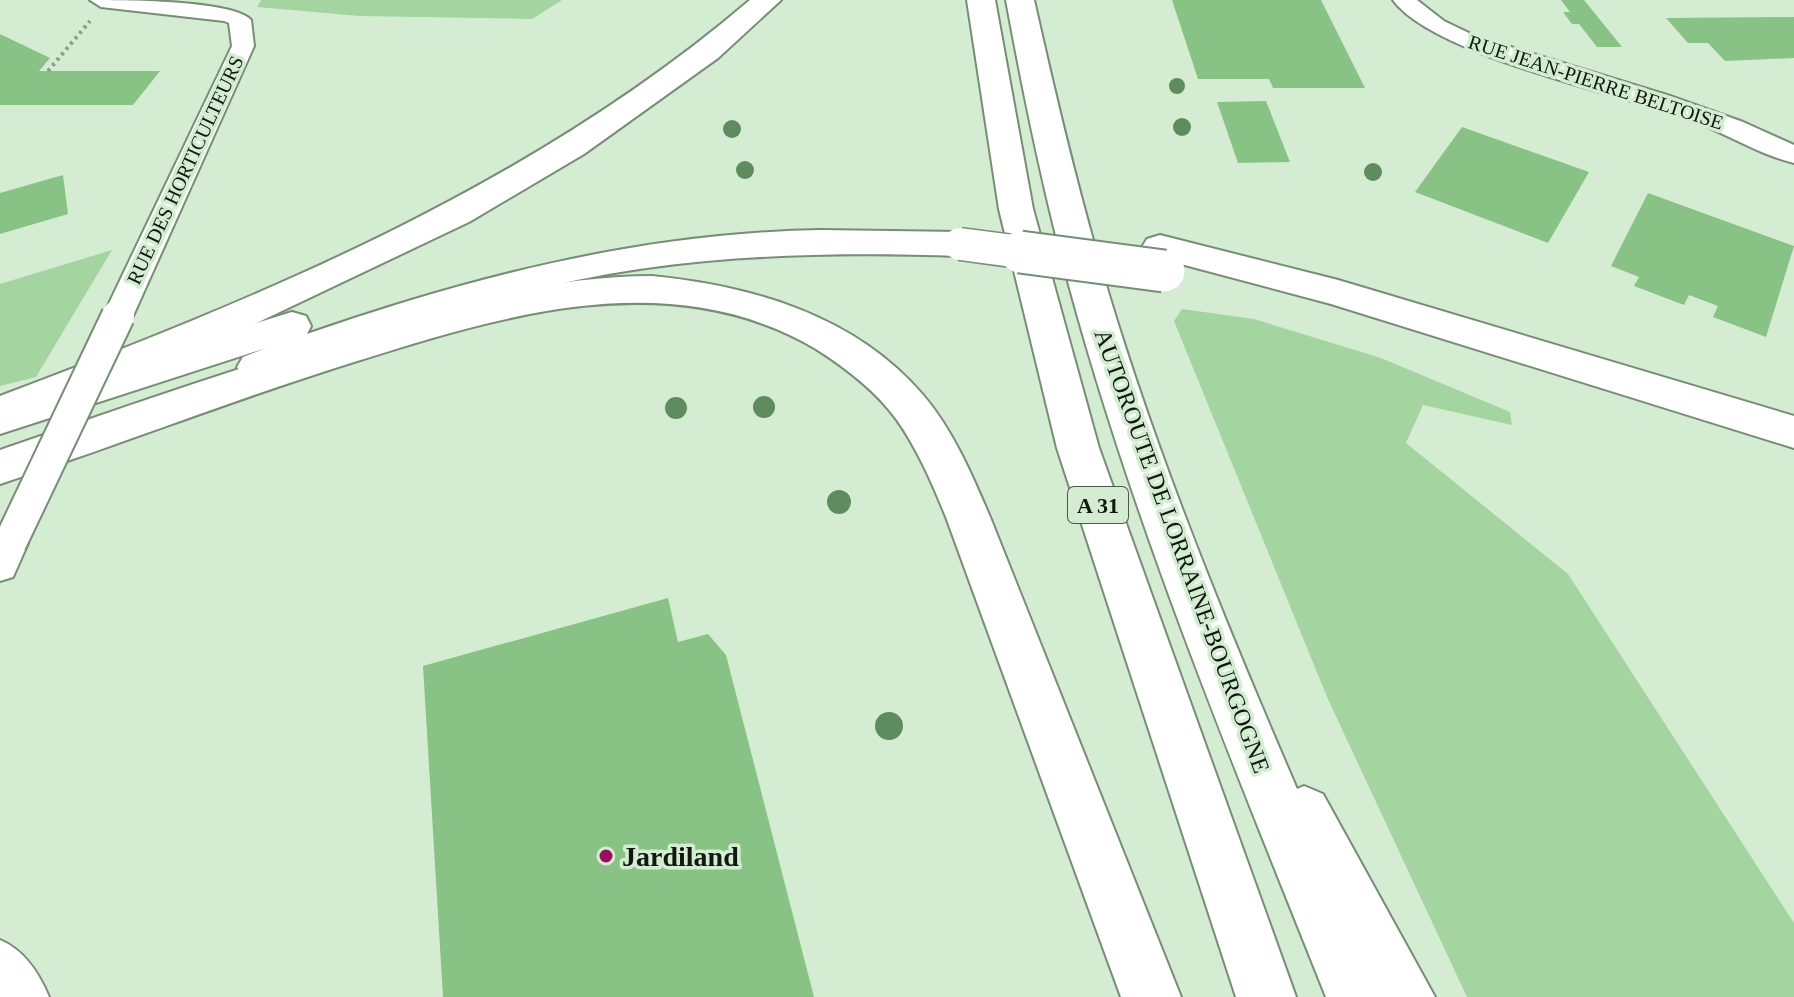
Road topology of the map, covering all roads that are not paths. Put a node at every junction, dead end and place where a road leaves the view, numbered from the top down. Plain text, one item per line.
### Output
1 (767, 0) edge
2 (981, 0) edge
3 (1020, 0) edge
4 (1404, 0) edge
5 (100, 6) edge
6 (1792, 151) edge
7 (959, 233) junction
8 (1162, 259) junction
9 (0, 416) edge
10 (1794, 432) edge
11 (1794, 456) edge
12 (0, 465) edge
13 (5, 554) edge
14 (1238, 714) junction
15 (1151, 997) edge
16 (1266, 997) edge
17 (1356, 997) edge
18 (1405, 997) edge

1 - 9 main road
2 - 16 main road, A 31
3 - 14 main road, AUTOROUTE DE LORRAINE-BOURGOGNE / A 31
4 - 6 street, RUE JEAN-PIERRE BELTOISE
5 - 13 street, RUE DES HORTICULTEURS, bridge
7 - 8 main road, bridge
7 - 9 main road
7 - 12 main road
8 - 10 main road
8 - 11 main road
12 - 15 main road
14 - 17 main road, AUTOROUTE DE LORRAINE-BOURGOGNE / A 31
14 - 18 main road

